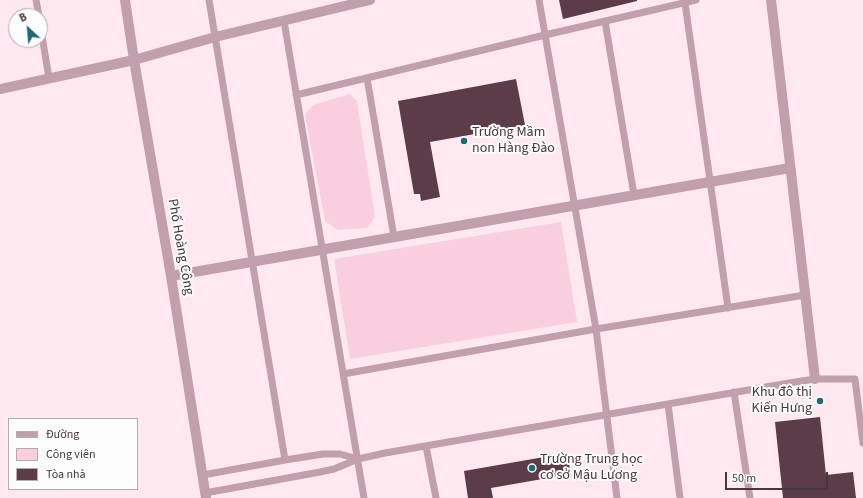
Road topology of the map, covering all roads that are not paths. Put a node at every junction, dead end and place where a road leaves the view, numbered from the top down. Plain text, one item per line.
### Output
1 (125, 0) edge
2 (209, 0) edge
3 (370, 0) edge
4 (539, 0) edge
5 (696, 0) edge
6 (771, 0) edge
7 (685, 3) junction
8 (284, 21) junction
9 (605, 21) junction
10 (545, 35) junction
11 (215, 37) junction
12 (44, 48) edge
13 (134, 60) junction
14 (49, 78) junction
15 (366, 78) junction
16 (0, 89) edge
17 (296, 95) junction
18 (790, 168) junction
19 (710, 182) junction
20 (634, 195) junction
21 (575, 205) junction
22 (394, 237) junction
23 (322, 249) junction
24 (252, 261) junction
25 (171, 276) junction
26 (805, 296) junction
27 (728, 308) junction
28 (596, 329) junction
29 (344, 374) junction
30 (815, 379) junction
31 (734, 392) junction
32 (668, 404) junction
33 (607, 415) junction
34 (863, 443) edge
35 (426, 446) junction
36 (358, 459) junction
37 (285, 460) junction
38 (203, 475) junction
39 (206, 495) edge
40 (364, 498) edge
41 (436, 498) edge
42 (617, 498) edge
43 (680, 498) edge
44 (750, 498) edge

1 - 13 street, Phố Hoàng Công
2 - 11 lane
3 - 8 street
4 - 10 lane
5 - 7 lane
6 - 18 street
7 - 9 lane
7 - 19 lane
8 - 11 street
8 - 17 lane
9 - 10 lane
9 - 20 lane
10 - 15 lane
10 - 21 lane
11 - 13 street
11 - 24 lane
12 - 14 lane
13 - 14 street
13 - 25 street, Phố Hoàng Công
14 - 16 street
15 - 17 lane
15 - 22 lane
17 - 23 lane
18 - 19 street
18 - 26 street
19 - 20 street
19 - 27 lane
20 - 21 street
21 - 22 street
21 - 28 lane
22 - 23 street
23 - 24 street
23 - 29 lane
24 - 25 street
24 - 37 lane
25 - 38 street, Phố Hoàng Công
26 - 27 lane
26 - 30 street
27 - 28 lane
28 - 29 lane
28 - 33 lane
29 - 36 lane
30 - 31 lane
30 - 34 lane
31 - 32 lane
31 - 44 lane
32 - 33 lane
32 - 43 lane
33 - 35 lane
33 - 42 lane
35 - 36 lane
35 - 41 lane
36 - 37 lane
36 - 39 lane
36 - 40 lane
37 - 38 lane
38 - 39 street, Phố Hoàng Công

